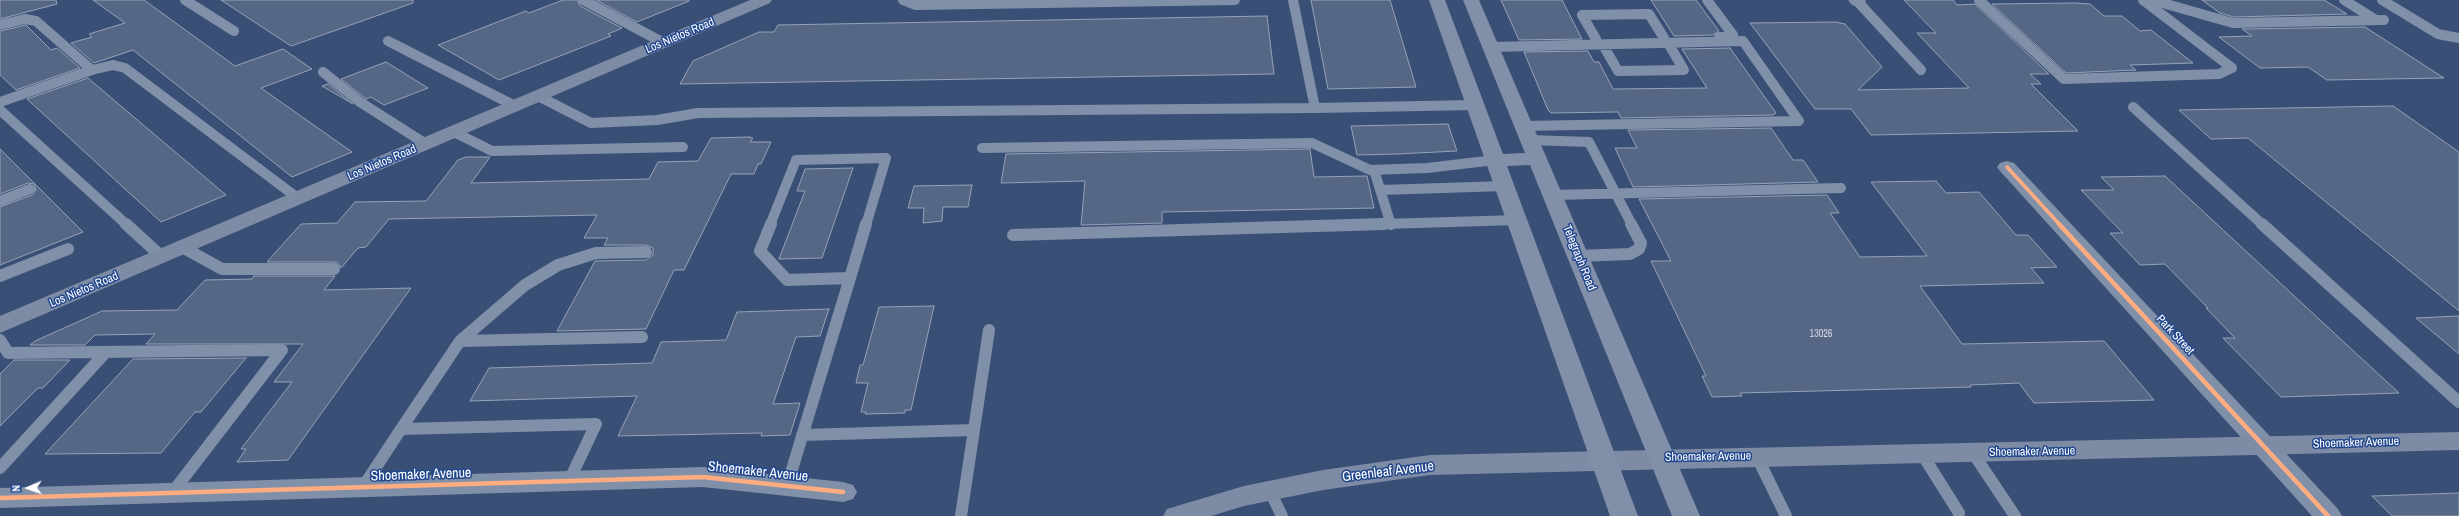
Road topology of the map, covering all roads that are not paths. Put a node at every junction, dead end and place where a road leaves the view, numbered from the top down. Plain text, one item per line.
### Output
1 (186, 0) edge
2 (583, 0) edge
3 (764, 0) edge
4 (903, 0) edge
5 (1235, 0) edge
6 (1293, 0) edge
7 (1437, 0) edge
8 (1471, 0) edge
9 (1707, 0) edge
10 (1979, 0) edge
11 (2143, 0) edge
12 (2152, 0) edge
13 (2344, 0) edge
14 (2382, 0) edge
15 (1100, 1) edge
16 (1857, 1) edge
17 (0, 25) edge
18 (234, 31) dead end
19 (2459, 38) edge
20 (388, 40) dead end
21 (1666, 40) junction
22 (664, 42) junction
23 (1600, 42) junction
24 (1490, 45) junction
25 (92, 70) junction
26 (1921, 70) dead end
27 (324, 72) dead end
28 (538, 96) junction
29 (0, 102) edge
30 (1476, 105) junction
31 (515, 106) junction
32 (2133, 107) dead end
33 (1315, 108) junction
34 (0, 110) edge
35 (454, 132) junction
36 (1527, 133) junction
37 (426, 144) junction
38 (683, 147) dead end
39 (982, 148) dead end
40 (1538, 159) junction
41 (1495, 160) junction
42 (2007, 167) dead end
43 (1374, 170) junction
44 (1505, 186) junction
45 (1841, 188) dead end
46 (30, 189) dead end
47 (1380, 190) junction
48 (1616, 194) junction
49 (1553, 195) junction
50 (299, 199) junction
51 (0, 201) edge
52 (1518, 220) junction
53 (1391, 225) junction
54 (1014, 235) dead end
55 (184, 248) junction
56 (68, 249) dead end
57 (646, 252) dead end
58 (1578, 256) junction
59 (162, 257) junction
60 (334, 269) dead end
61 (0, 276) edge
62 (850, 278) junction
63 (0, 325) edge
64 (989, 330) dead end
65 (642, 337) dead end
66 (0, 340) edge
67 (460, 341) junction
68 (106, 352) junction
69 (2459, 402) edge
70 (401, 429) junction
71 (974, 430) junction
72 (802, 435) junction
73 (2459, 440) edge
74 (2264, 446) junction
75 (1973, 453) junction
76 (1922, 454) junction
77 (1757, 457) junction
78 (1662, 458) junction
79 (1604, 461) junction
80 (0, 468) edge
81 (569, 481) junction
82 (787, 486) junction
83 (362, 488) junction
84 (1270, 491) junction
85 (842, 492) dead end
86 (172, 493) junction
87 (0, 498) edge
88 (1959, 513) dead end
89 (961, 516) edge
90 (1177, 516) edge
91 (1282, 516) edge
92 (1624, 516) edge
93 (1686, 516) edge
94 (1786, 516) edge
95 (2014, 516) edge
96 (2328, 516) edge

1 - 18 lane
2 - 22 lane
3 - 22 main road, Los Nietos Road
4 - 15 lane
5 - 15 lane
6 - 33 lane
7 - 30 main road
8 - 24 main road, Telegraph Road
9 - 21 lane
10 - 11 lane
12 - 13 lane
14 - 19 lane
16 - 26 lane
17 - 25 lane
20 - 31 lane
21 - 23 lane
21 - 23 lane
21 - 23 lane
21 - 36 lane
22 - 28 main road, Los Nietos Road
23 - 24 lane
24 - 36 main road, Telegraph Road
25 - 29 lane
25 - 50 lane
27 - 37 lane
28 - 31 main road, Los Nietos Road
28 - 33 lane
30 - 33 lane
30 - 41 main road
31 - 35 main road, Los Nietos Road
32 - 69 lane
34 - 59 lane
35 - 37 main road, Los Nietos Road
35 - 38 lane
36 - 40 main road, Telegraph Road
36 - 48 lane
37 - 50 main road, Los Nietos Road
39 - 43 lane
40 - 41 main road
40 - 49 main road, Telegraph Road
41 - 43 lane
41 - 44 main road
42 - 74 street, Park Street
43 - 47 lane
44 - 47 lane
44 - 52 main road
45 - 48 lane
46 - 51 lane
47 - 53 lane
48 - 49 lane
48 - 58 lane
49 - 58 main road, Telegraph Road
50 - 55 main road, Los Nietos Road
52 - 53 lane
52 - 79 main road
53 - 54 lane
55 - 59 main road, Los Nietos Road
55 - 60 lane
56 - 61 lane
57 - 67 lane
58 - 78 main road, Telegraph Road
59 - 63 main road, Los Nietos Road
62 - 62 lane
62 - 72 lane
64 - 71 lane
65 - 67 lane
66 - 68 lane
67 - 70 lane
68 - 80 lane
68 - 86 lane
70 - 81 lane
70 - 83 lane
71 - 72 lane
71 - 89 lane
72 - 82 lane
73 - 74 main road, Shoemaker Avenue
74 - 75 main road, Shoemaker Avenue
74 - 96 street, Park Street
75 - 76 main road, Shoemaker Avenue
75 - 95 lane
76 - 77 main road, Shoemaker Avenue
76 - 88 lane
77 - 78 main road, Shoemaker Avenue
77 - 94 lane
78 - 79 main road, Shoemaker Avenue
78 - 93 main road, Telegraph Road
79 - 84 main road, Greenleaf Avenue
79 - 92 main road
81 - 82 street, Shoemaker Avenue
81 - 83 street, Shoemaker Avenue
82 - 85 street, Shoemaker Avenue
83 - 86 street, Shoemaker Avenue
84 - 90 main road, Greenleaf Avenue
84 - 91 lane
86 - 87 street, Shoemaker Avenue

